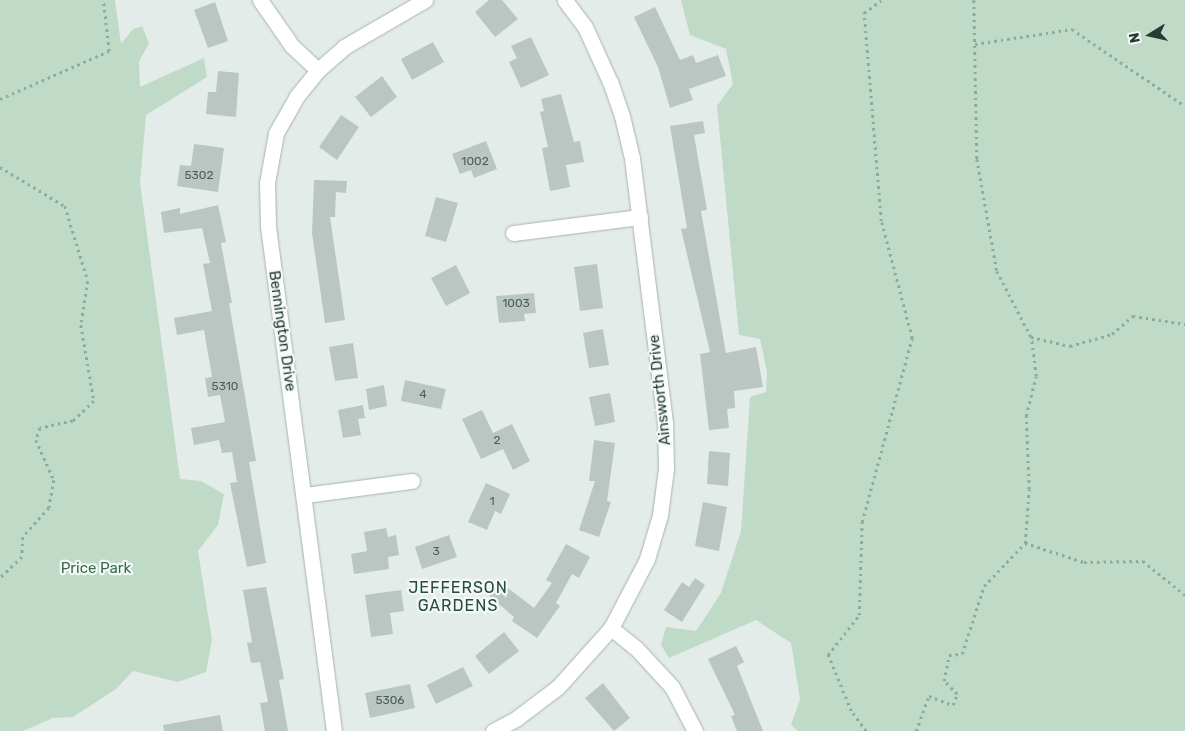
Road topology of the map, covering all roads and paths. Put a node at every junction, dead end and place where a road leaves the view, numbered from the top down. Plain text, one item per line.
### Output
1 (104, 0) edge
2 (260, 0) edge
3 (424, 0) edge
4 (566, 0) edge
5 (881, 0) edge
6 (974, 0) edge
7 (975, 44) junction
8 (318, 70) junction
9 (0, 100) edge
10 (1185, 106) edge
11 (0, 167) edge
12 (640, 217) junction
13 (514, 233) dead end
14 (1185, 324) edge
15 (1031, 337) junction
16 (412, 480) dead end
17 (305, 495) junction
18 (1026, 543) junction
19 (0, 578) edge
20 (1185, 596) edge
21 (610, 628) junction
22 (334, 731) edge
23 (493, 731) edge
24 (695, 731) edge
25 (866, 731) edge
26 (916, 731) edge

1 - 9 path
2 - 8 street
3 - 8 street, Bennington Drive
4 - 12 street, Ainsworth Drive
5 - 25 path
6 - 7 path
7 - 10 path
7 - 15 path
8 - 17 street, Bennington Drive
11 - 19 path
12 - 13 street
12 - 21 street, Ainsworth Drive
14 - 15 path
15 - 18 path
16 - 17 street
17 - 22 street, Bennington Drive
18 - 20 path
18 - 26 path
21 - 23 street, Ainsworth Drive
21 - 24 street

